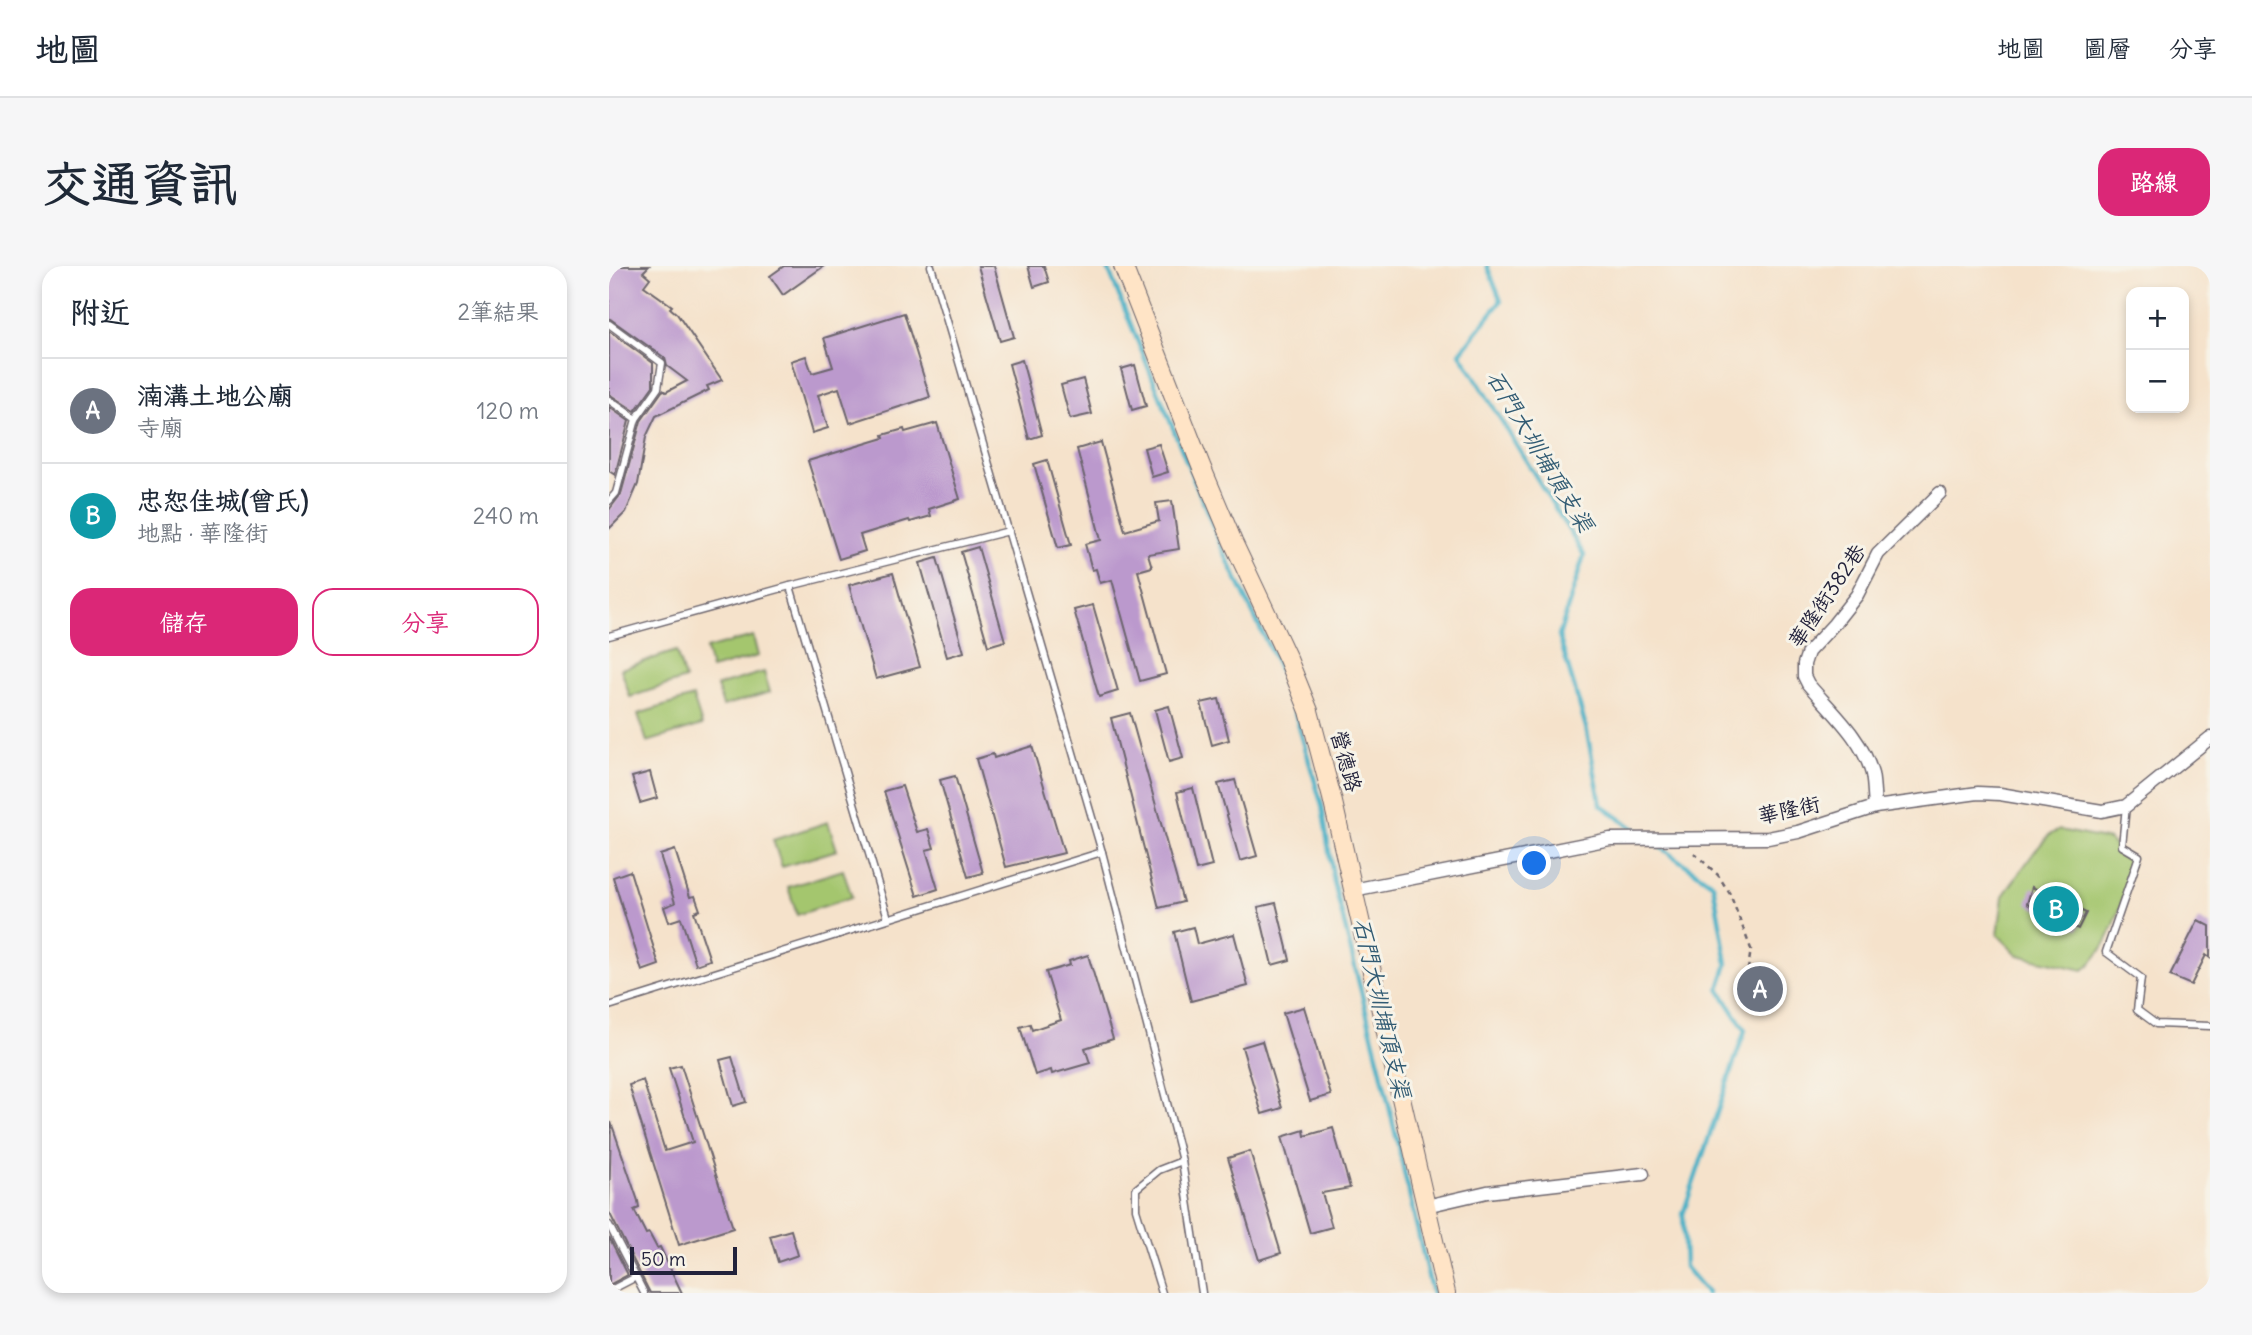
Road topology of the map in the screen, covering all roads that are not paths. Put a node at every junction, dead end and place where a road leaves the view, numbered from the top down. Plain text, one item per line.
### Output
1 (931, 266) edge
2 (1123, 266) edge
3 (609, 324) edge
4 (609, 400) edge
5 (636, 419) junction
6 (609, 488) edge
7 (616, 493) junction
8 (1940, 494) dead end
9 (609, 501) edge
10 (1009, 531) junction
11 (790, 586) junction
12 (609, 636) edge
13 (2210, 738) edge
14 (1875, 807) junction
15 (2126, 807) junction
16 (1102, 852) junction
17 (1353, 890) junction
18 (888, 918) junction
19 (609, 1006) edge
20 (2210, 1026) edge
21 (1182, 1161) junction
22 (1643, 1174) dead end
23 (1426, 1206) junction
24 (609, 1224) edge
25 (636, 1277) junction
26 (609, 1291) edge
27 (644, 1293) edge
28 (1162, 1293) edge
29 (1202, 1293) edge
30 (1446, 1293) edge

1 - 10 lane
2 - 17 street, 營德路
3 - 5 lane
4 - 5 lane
5 - 7 lane
6 - 7 lane
7 - 9 lane
8 - 14 street, 華隆街382巷
10 - 11 lane
10 - 16 lane
11 - 12 lane
11 - 18 lane
13 - 15 street
14 - 15 street, 華隆街
14 - 17 street, 華隆街
15 - 20 lane
16 - 18 lane
16 - 21 lane
17 - 23 street, 營德路
18 - 19 lane
21 - 28 lane
21 - 29 lane
22 - 23 street
23 - 30 street, 營德路
24 - 25 lane
25 - 26 lane
25 - 27 lane

